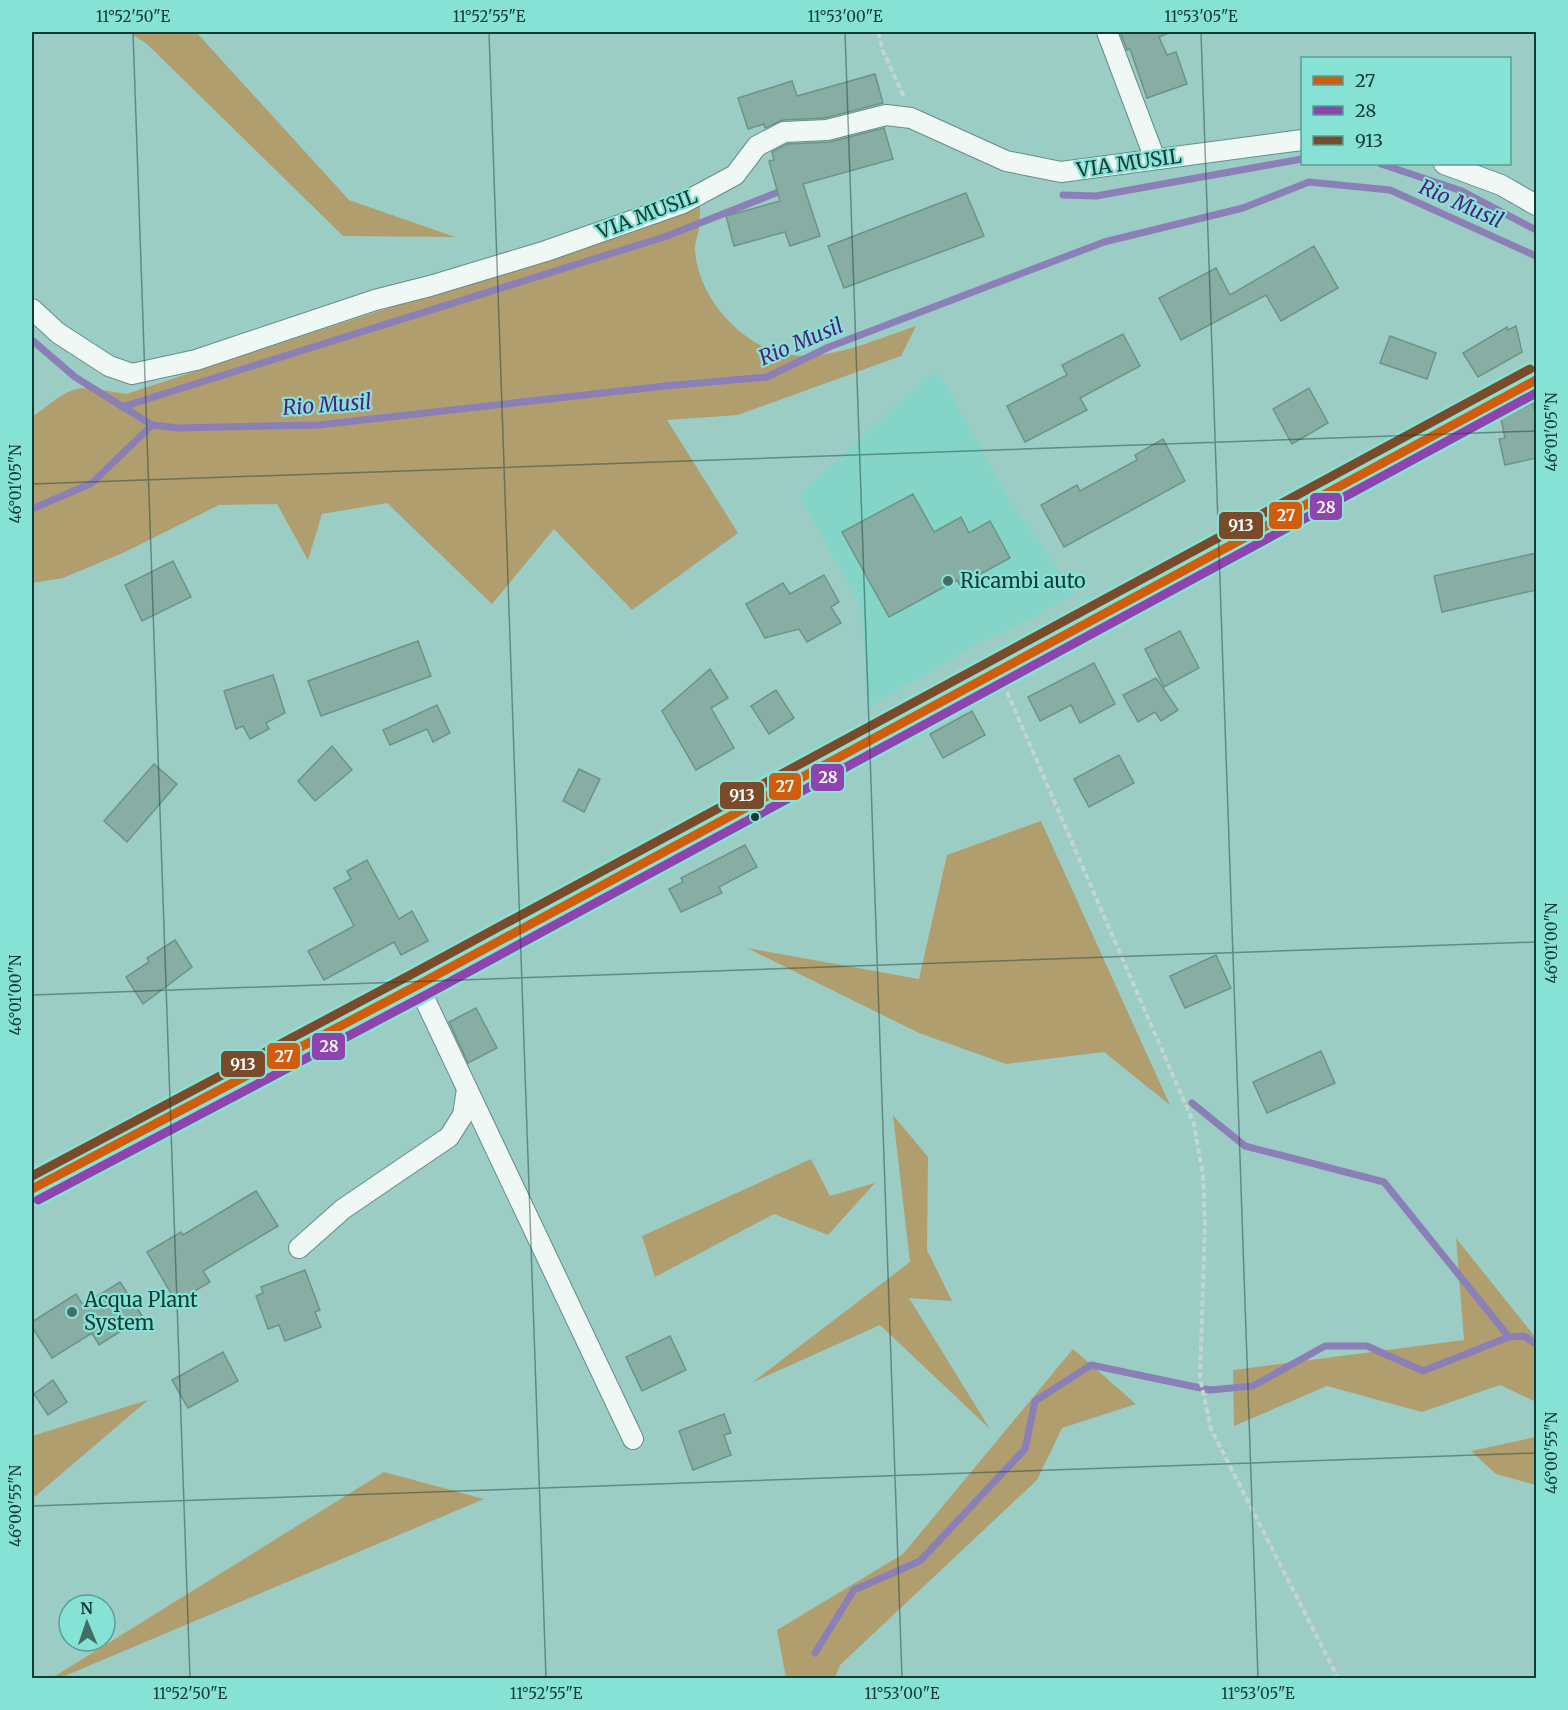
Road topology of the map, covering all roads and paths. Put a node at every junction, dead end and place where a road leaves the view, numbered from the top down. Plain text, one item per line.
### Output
1 (878, 32) edge
2 (1107, 32) edge
3 (911, 118) junction
4 (1301, 140) edge
5 (1155, 159) junction
6 (1447, 165) edge
7 (1536, 205) edge
8 (32, 309) edge
9 (1536, 380) edge
10 (998, 669) junction
11 (418, 985) junction
12 (467, 1089) junction
13 (32, 1189) edge
14 (299, 1248) dead end
15 (633, 1438) dead end
16 (1338, 1678) edge

1 - 3 path
2 - 5 street
3 - 5 street, VIA MUSIL
3 - 8 street, VIA MUSIL
4 - 5 street, VIA MUSIL
6 - 7 street
9 - 10 main road
10 - 11 main road
10 - 16 path
11 - 12 street
11 - 13 main road
12 - 14 street
12 - 15 street

